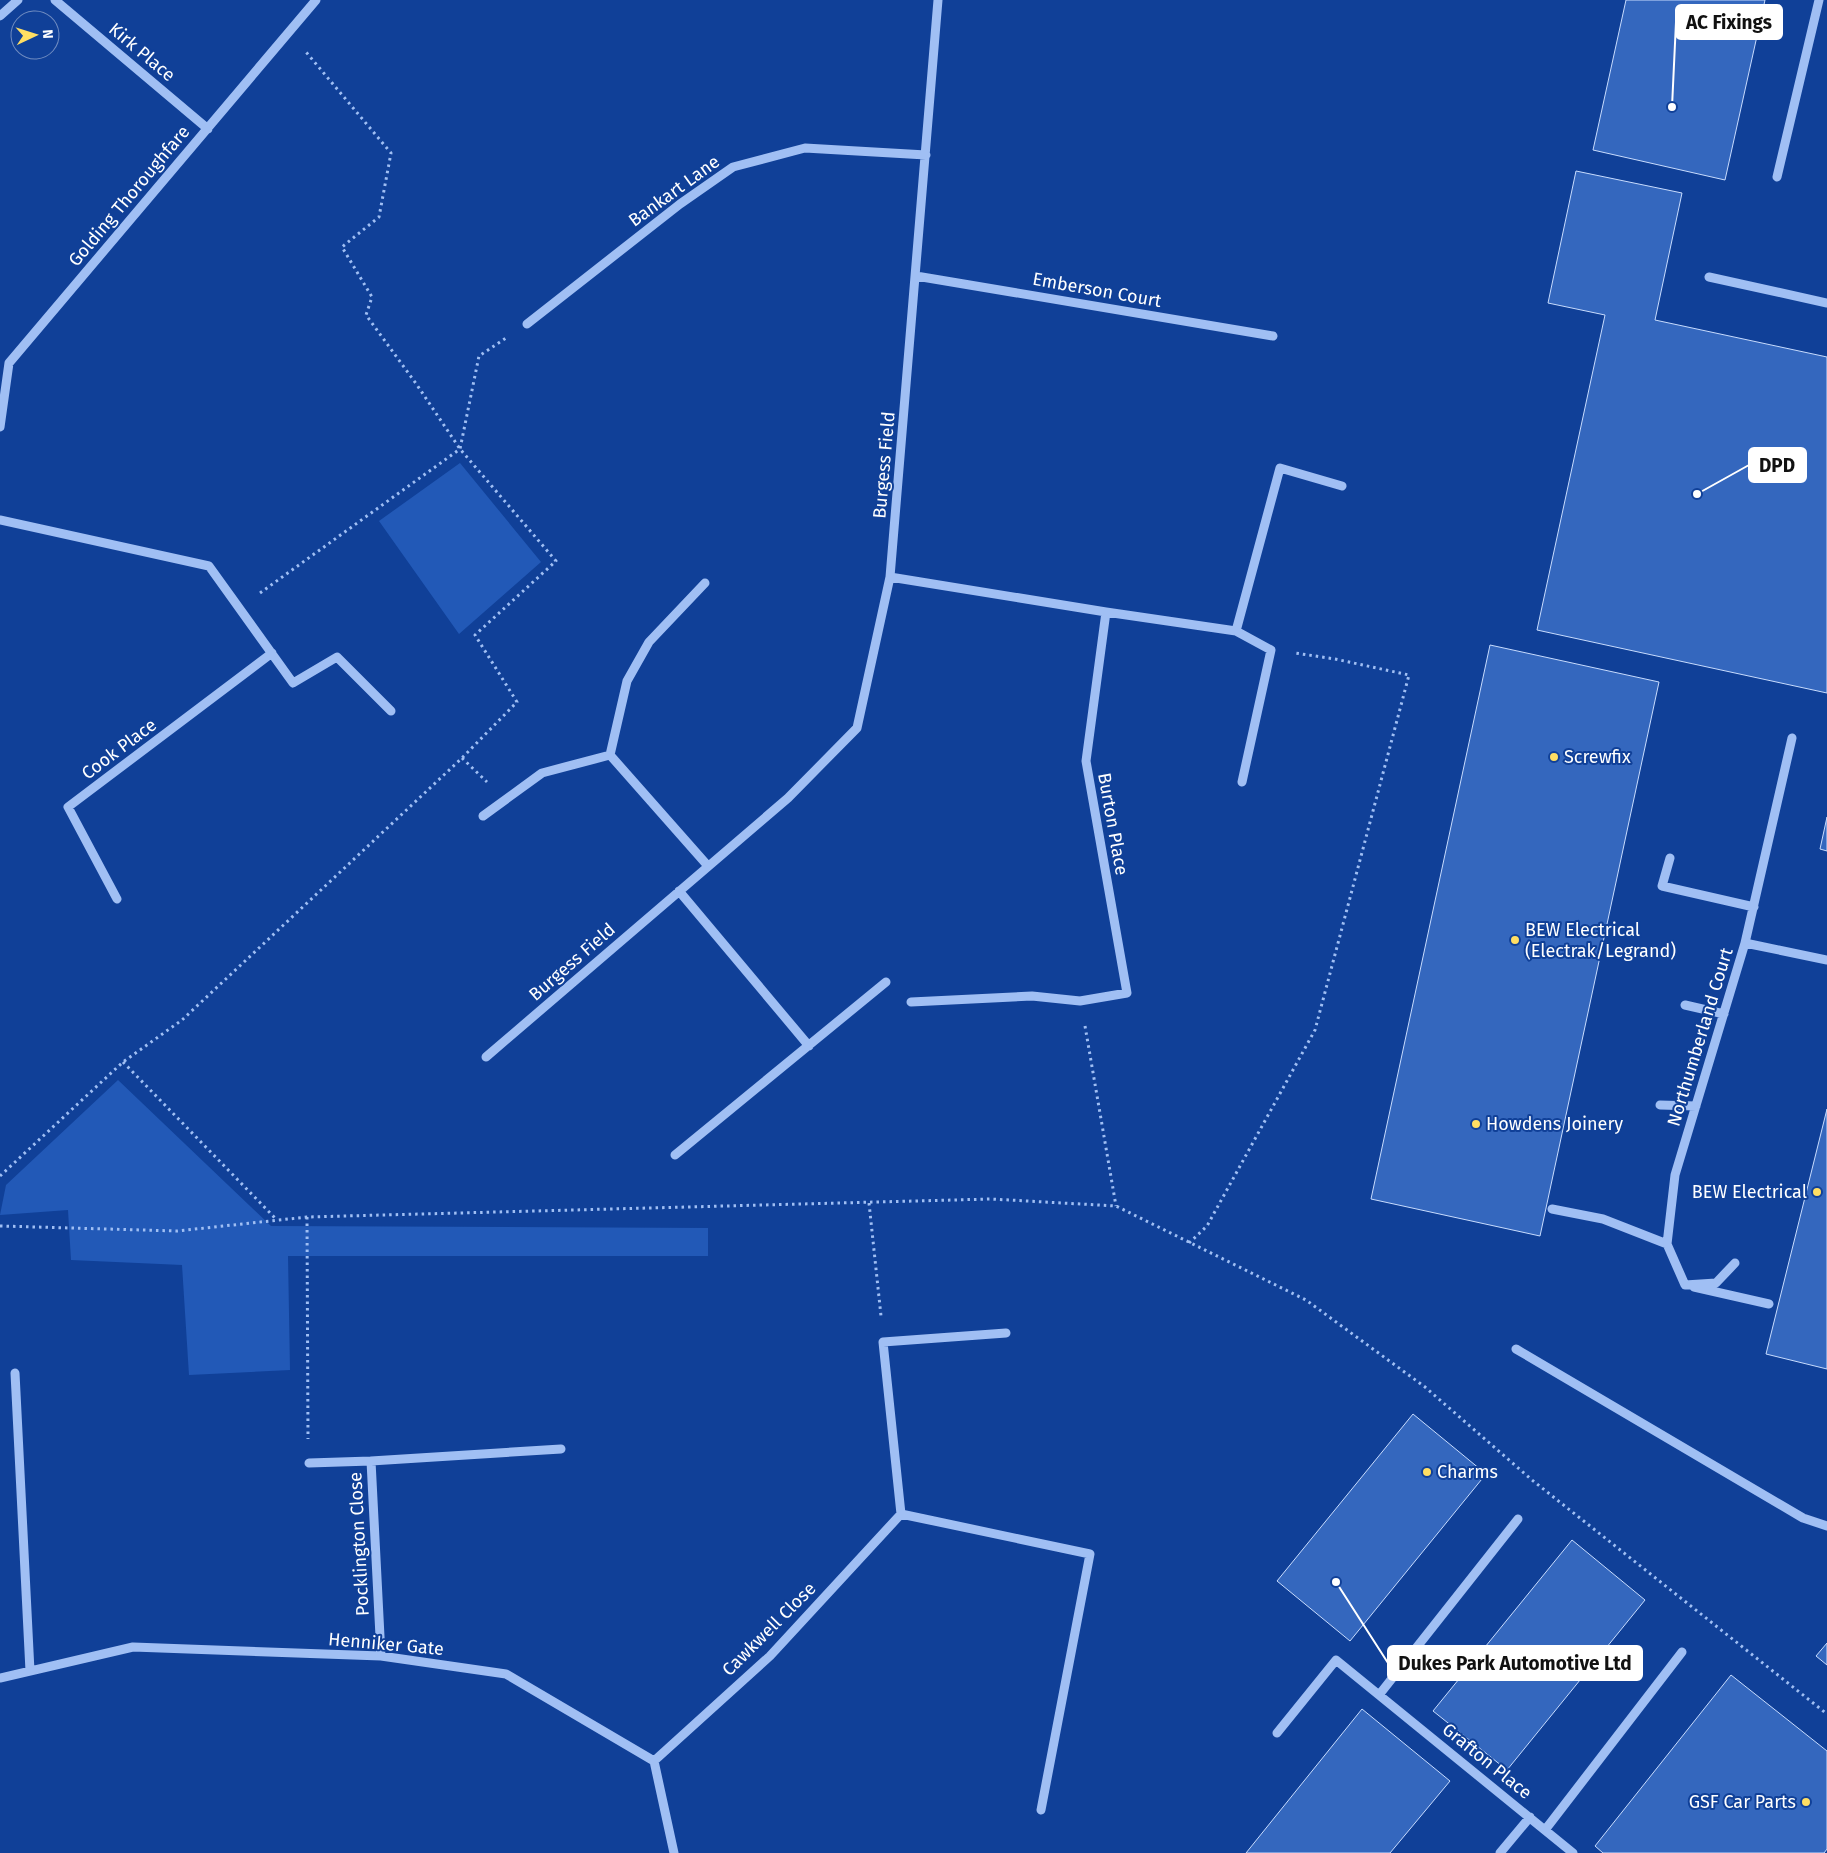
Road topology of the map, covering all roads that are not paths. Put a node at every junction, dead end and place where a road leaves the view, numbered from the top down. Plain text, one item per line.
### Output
1 (18, 0) edge
2 (55, 0) edge
3 (316, 0) edge
4 (938, 0) edge
5 (1819, 0) edge
6 (0, 16) edge
7 (208, 129) junction
8 (926, 155) junction
9 (1777, 177) dead end
10 (916, 276) junction
11 (1709, 277) dead end
12 (1827, 303) edge
13 (527, 324) road end
14 (1273, 336) dead end
15 (0, 427) edge
16 (1342, 486) dead end
17 (0, 520) edge
18 (890, 577) junction
19 (705, 583) dead end
20 (1106, 612) junction
21 (1236, 631) junction
22 (272, 653) junction
23 (391, 712) dead end
24 (1792, 738) dead end
25 (610, 755) junction
26 (1242, 782) dead end
27 (484, 816) dead end
28 (1670, 858) dead end
29 (708, 866) junction
30 (679, 891) junction
31 (117, 899) dead end
32 (1754, 907) junction
33 (1746, 943) junction
34 (1827, 960) edge
35 (886, 982) dead end
36 (911, 1002) dead end
37 (1685, 1006) dead end
38 (1724, 1014) junction
39 (809, 1046) junction
40 (486, 1057) dead end
41 (1660, 1106) dead end
42 (1696, 1106) junction
43 (675, 1155) dead end
44 (1552, 1209) dead end
45 (1667, 1244) junction
46 (1735, 1263) dead end
47 (1685, 1285) junction
48 (1770, 1304) dead end
49 (1006, 1333) dead end
50 (1516, 1349) dead end
51 (15, 1373) dead end
52 (561, 1449) dead end
53 (371, 1461) junction
54 (309, 1464) road end
55 (901, 1514) junction
56 (1518, 1519) dead end
57 (1827, 1526) edge
58 (1682, 1652) dead end
59 (381, 1656) junction
60 (30, 1671) junction
61 (0, 1678) edge
62 (1379, 1695) junction
63 (1277, 1733) dead end
64 (654, 1761) junction
65 (1041, 1810) dead end
66 (1530, 1817) junction
67 (1545, 1830) junction
68 (674, 1853) edge
69 (1500, 1853) edge
70 (1573, 1853) edge

1 - 6 street
2 - 7 street, Kirk Place
3 - 7 street, Golding Thoroughfare
4 - 8 street, Burgess Field
5 - 9 street
7 - 15 street, Golding Thoroughfare
8 - 10 street, Burgess Field
8 - 13 street, Bankart Lane
10 - 14 street, Emberson Court
10 - 18 street, Burgess Field
11 - 12 street
16 - 21 street
17 - 22 street
18 - 20 street
18 - 29 street, Burgess Field
19 - 25 street
20 - 21 street
20 - 36 street, Burton Place
21 - 26 street
22 - 23 street
22 - 31 street, Cook Place
24 - 32 street, Northumberland Court
25 - 27 street
25 - 29 street
28 - 32 street
29 - 30 street, Burgess Field
30 - 39 street
30 - 40 street, Burgess Field
32 - 33 street, Northumberland Court
33 - 34 street, Northumberland Court
33 - 38 street, Northumberland Court
35 - 39 street
37 - 38 street
38 - 42 street, Northumberland Court
39 - 43 street
41 - 42 street
42 - 45 street, Northumberland Court
44 - 45 street
45 - 47 street
46 - 47 street
47 - 48 street
49 - 55 street
50 - 57 street
51 - 60 street
52 - 53 street, Pocklington Close
53 - 54 street, Pocklington Close
53 - 59 street, Pocklington Close
55 - 64 street, Cawkwell Close
55 - 65 street
56 - 62 street
58 - 67 street
59 - 60 street, Henniker Gate
59 - 64 street, Henniker Gate
60 - 61 street, Henniker Gate
62 - 63 street, Grafton Place
62 - 66 street, Grafton Place
64 - 68 street
66 - 67 street, Grafton Place
66 - 69 street
67 - 70 street, Grafton Place

